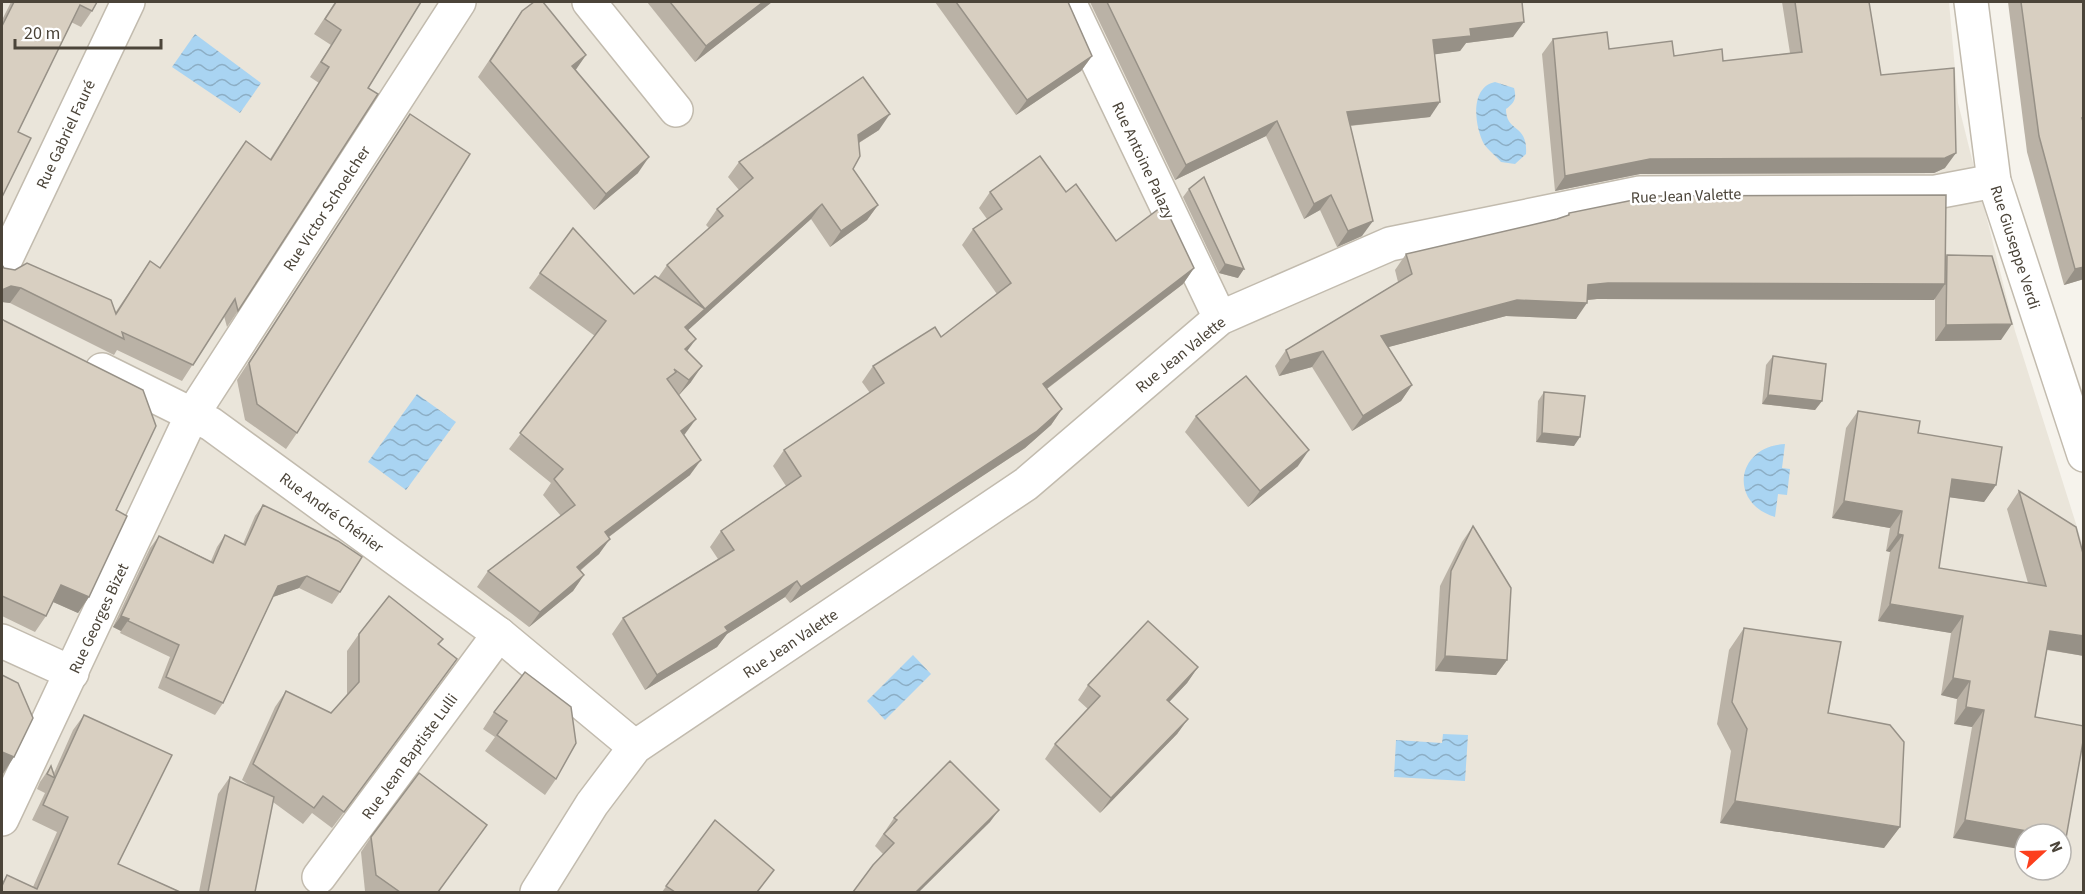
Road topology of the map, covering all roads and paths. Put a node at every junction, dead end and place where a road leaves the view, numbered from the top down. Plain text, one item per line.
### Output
1 (128, 2) edge
2 (459, 2) edge
3 (589, 2) edge
4 (1069, 2) edge
5 (1971, 2) edge
6 (676, 110) dead end
7 (1994, 181) junction
8 (2, 267) edge
9 (1220, 318) junction
10 (76, 357) edge
11 (2078, 413) edge
12 (192, 415) junction
13 (2084, 456) edge
14 (499, 634) junction
15 (2, 641) edge
16 (72, 674) junction
17 (635, 747) junction
18 (2, 819) edge
19 (319, 877) dead end
20 (537, 892) edge

1 - 8 street, Rue Gabriel Fauré
2 - 12 street, Rue Victor Schoelcher
3 - 6 street
4 - 9 street, Rue Antoine Palazy
5 - 7 street, Rue Giuseppe Verdi
7 - 9 street, Rue Jean Valette
7 - 11 street, Rue Giuseppe Verdi
9 - 17 street, Rue Jean Valette
10 - 12 street, Rue André Chénier
11 - 13 street, Rue Giuseppe Verdi
12 - 14 street, Rue André Chénier
12 - 16 street, Rue Georges Bizet
14 - 17 street, Rue André Chénier
14 - 19 street, Rue Jean Baptiste Lulli
15 - 16 street
16 - 18 street, Rue Georges Bizet
17 - 20 street, Rue Jean Valette

